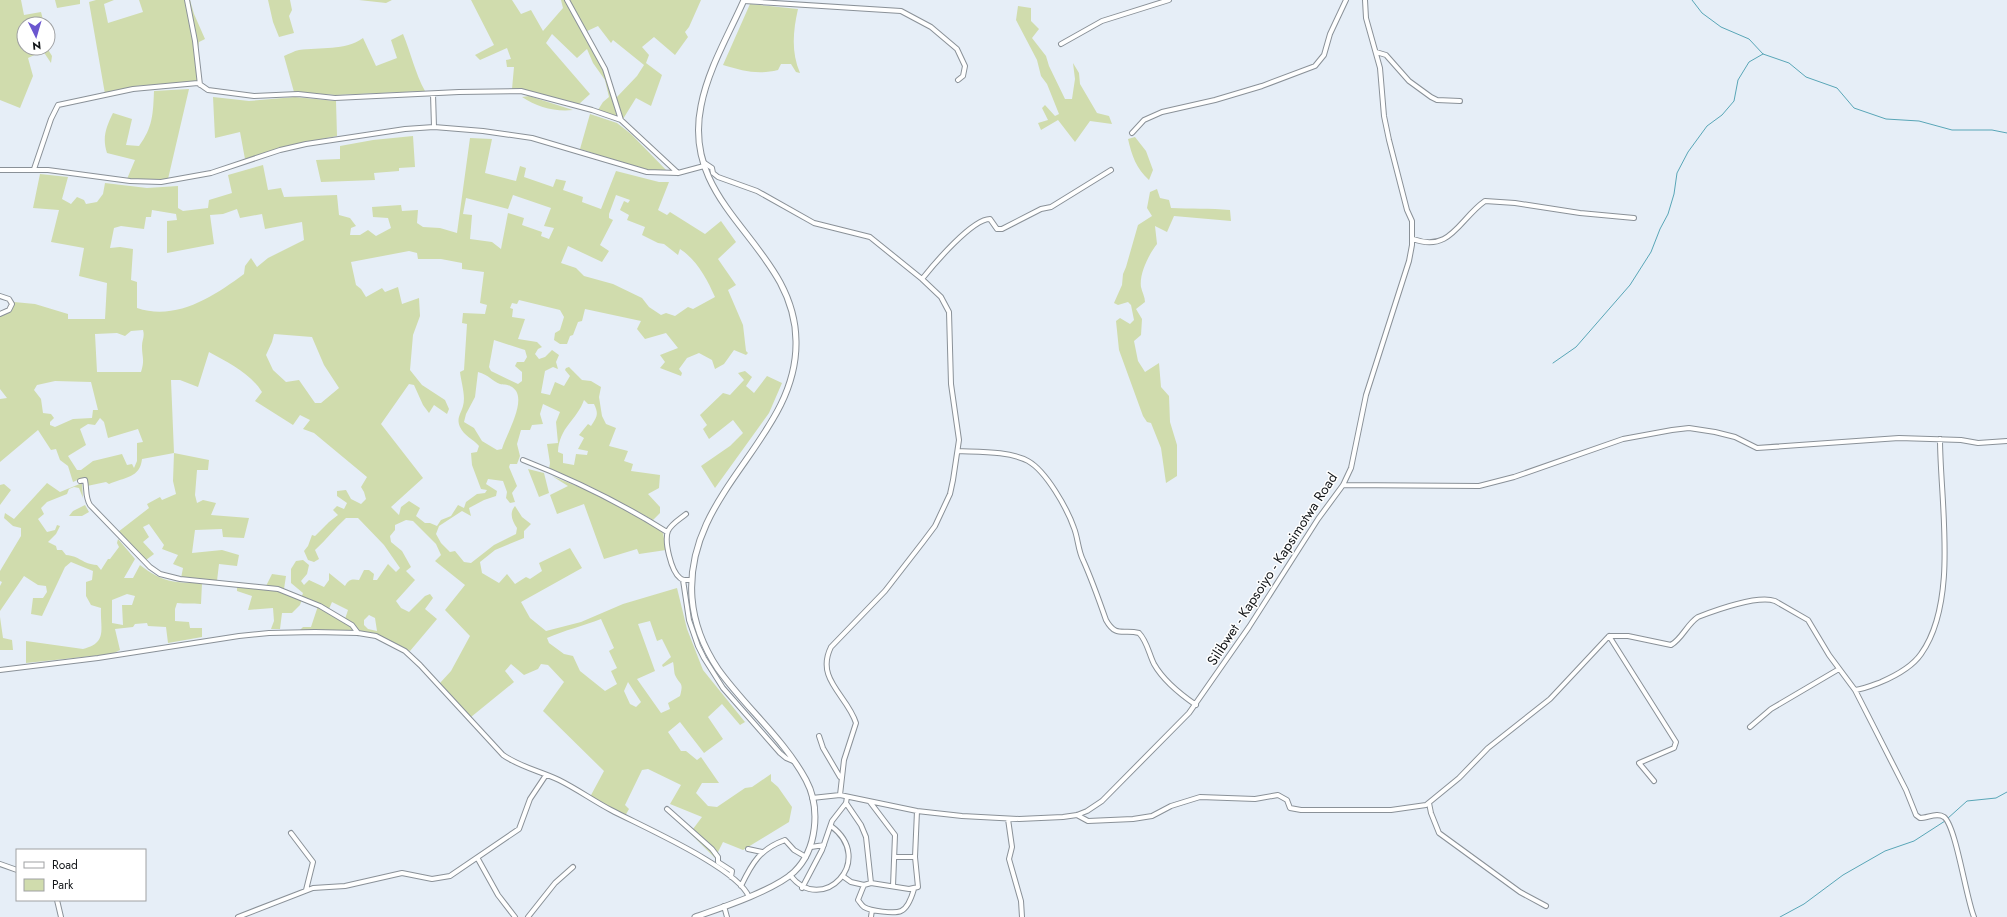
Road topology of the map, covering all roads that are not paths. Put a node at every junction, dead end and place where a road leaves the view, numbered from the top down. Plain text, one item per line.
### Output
1 (187, 0) edge
2 (567, 0) edge
3 (744, 0) edge
4 (1169, 0) edge
5 (1346, 0) edge
6 (1365, 0) edge
7 (1061, 44) dead end
8 (1376, 52) junction
9 (958, 80) dead end
10 (200, 85) junction
11 (433, 94) junction
12 (1460, 101) dead end
13 (621, 120) junction
14 (434, 127) junction
15 (1132, 132) dead end
16 (703, 164) junction
17 (0, 170) edge
18 (34, 170) junction
19 (1111, 170) dead end
20 (678, 173) junction
21 (1634, 218) dead end
22 (1413, 239) junction
23 (922, 278) junction
24 (0, 296) edge
25 (0, 314) edge
26 (1940, 439) junction
27 (2007, 441) edge
28 (958, 451) junction
29 (523, 460) dead end
30 (80, 481) dead end
31 (1343, 486) junction
32 (686, 514) dead end
33 (667, 532) junction
34 (683, 580) junction
35 (692, 580) junction
36 (358, 633) junction
37 (1609, 636) junction
38 (1839, 669) junction
39 (0, 670) edge
40 (1855, 690) junction
41 (1196, 705) junction
42 (1750, 727) dead end
43 (819, 736) dead end
44 (793, 761) junction
45 (546, 775) junction
46 (840, 777) junction
47 (1654, 781) dead end
48 (840, 795) junction
49 (847, 797) junction
50 (812, 798) junction
51 (870, 802) junction
52 (846, 803) junction
53 (1430, 803) junction
54 (667, 809) dead end
55 (917, 811) junction
56 (1077, 815) junction
57 (1008, 819) junction
58 (831, 826) junction
59 (291, 833) dead end
60 (824, 845) junction
61 (811, 847) junction
62 (748, 849) dead end
63 (762, 852) junction
64 (806, 857) junction
65 (895, 857) junction
66 (915, 857) junction
67 (478, 859) junction
68 (0, 864) edge
69 (573, 867) dead end
70 (16, 870) edge
71 (790, 875) junction
72 (731, 877) junction
73 (844, 877) junction
74 (871, 883) junction
75 (864, 885) junction
76 (742, 886) junction
77 (893, 886) junction
78 (802, 888) junction
79 (914, 889) junction
80 (306, 890) junction
81 (749, 897) junction
82 (57, 901) edge
83 (724, 906) junction
84 (1546, 906) dead end
85 (872, 910) junction
86 (61, 917) edge
87 (238, 917) edge
88 (514, 917) edge
89 (528, 917) edge
90 (695, 917) edge
91 (727, 917) edge
92 (871, 917) edge
93 (1022, 917) edge
94 (1974, 917) edge

1 - 10 street
2 - 13 street
3 - 9 street
3 - 16 main road
4 - 7 street
5 - 15 street
6 - 8 street, Silibwet - Kapsoiyo - Kapsimotwa Road
8 - 12 street
8 - 22 street, Silibwet - Kapsoiyo - Kapsimotwa Road
10 - 11 street
10 - 18 street
11 - 13 street
11 - 14 street
13 - 20 street
14 - 18 street
14 - 20 street
16 - 20 street
16 - 23 street
16 - 35 main road
17 - 18 street
19 - 23 street
21 - 22 street
22 - 31 street, Silibwet - Kapsoiyo - Kapsimotwa Road
23 - 28 street
24 - 25 street
26 - 27 street
26 - 31 street
26 - 40 street
28 - 41 street
28 - 46 street
29 - 33 street
30 - 36 street
31 - 41 street, Silibwet - Kapsoiyo - Kapsimotwa Road
32 - 33 street
33 - 34 street
34 - 35 street
34 - 44 street
35 - 44 main road
36 - 39 street
36 - 45 street
37 - 38 street
37 - 47 street
37 - 53 street
38 - 40 street
38 - 42 street
40 - 94 street
41 - 56 street, Silibwet - Kapsoiyo - Kapsimotwa Road
43 - 46 street
44 - 50 main road
45 - 67 street
45 - 72 street
46 - 48 street
48 - 49 street, Silibwet - Kapsoiyo - Kapsimotwa Road
48 - 50 street, Silibwet - Kapsoiyo - Kapsimotwa Road
49 - 51 street, Silibwet - Kapsoiyo - Kapsimotwa Road
49 - 52 street
50 - 61 main road
51 - 55 street, Silibwet - Kapsoiyo - Kapsimotwa Road
51 - 65 street
52 - 58 street
52 - 74 street
53 - 56 street
53 - 84 street
54 - 72 street
55 - 57 street, Silibwet - Kapsoiyo - Kapsimotwa Road
55 - 66 street
56 - 57 street, Silibwet - Kapsoiyo - Kapsimotwa Road
57 - 93 street
58 - 60 street
58 - 73 street
59 - 80 street
60 - 61 street
60 - 78 street
61 - 64 main road
62 - 63 street
63 - 64 street
63 - 76 street
64 - 71 main road
65 - 66 street
65 - 77 street
66 - 79 street
67 - 80 street
67 - 88 street
68 - 70 street
69 - 89 street
71 - 78 street
71 - 81 main road
72 - 76 street
73 - 75 street
73 - 78 street
74 - 75 street
74 - 77 street
75 - 85 street
76 - 81 street
77 - 79 street
79 - 85 street
80 - 87 street
81 - 83 main road
82 - 86 street
83 - 90 main road
83 - 91 street
85 - 92 street

